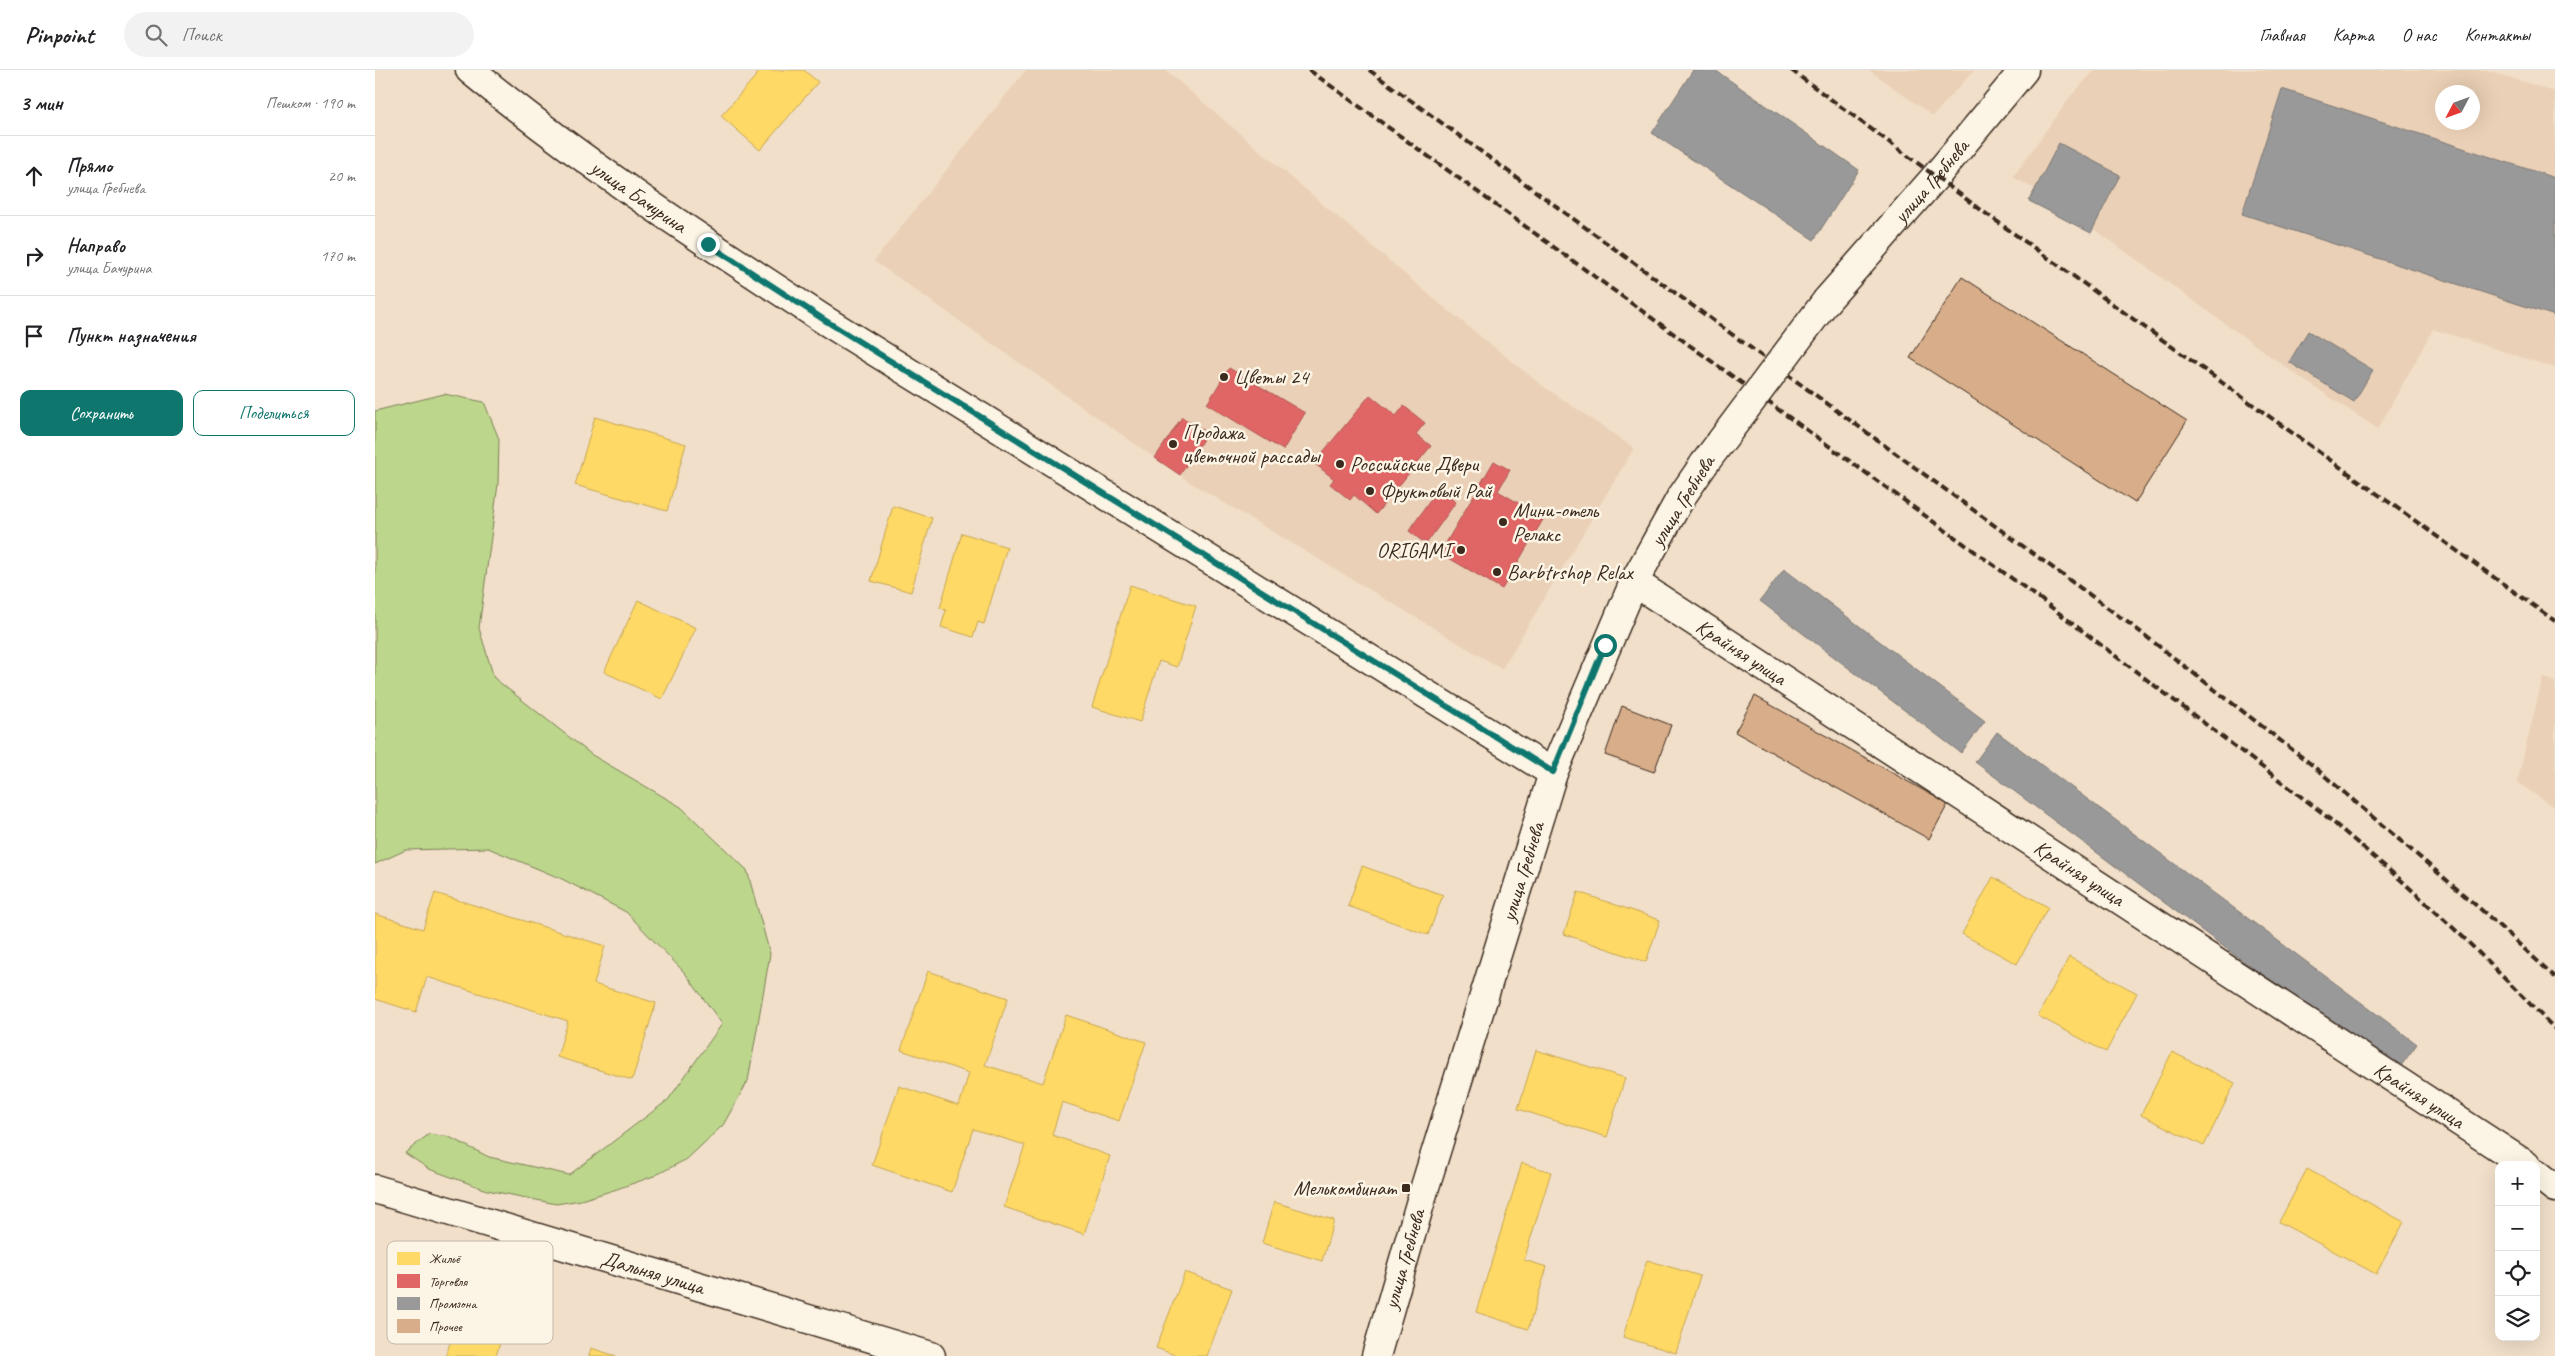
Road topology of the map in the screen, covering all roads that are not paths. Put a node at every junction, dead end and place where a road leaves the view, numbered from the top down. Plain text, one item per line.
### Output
1 (470, 70) edge
2 (2024, 70) edge
3 (1634, 582) junction
4 (1553, 772) junction
5 (2520, 1161) edge
6 (2540, 1176) edge
7 (2555, 1188) edge
8 (375, 1189) edge
9 (548, 1241) edge
10 (553, 1242) edge
11 (931, 1356) edge
12 (1376, 1356) edge

1 - 4 street, улица Бачурина
2 - 3 street, улица Гребнева, bridge
3 - 4 street, улица Гребнева
3 - 5 street, Крайняя улица
4 - 12 street, улица Гребнева
6 - 7 street
8 - 9 street, Дальняя улица
10 - 11 street, Дальняя улица

